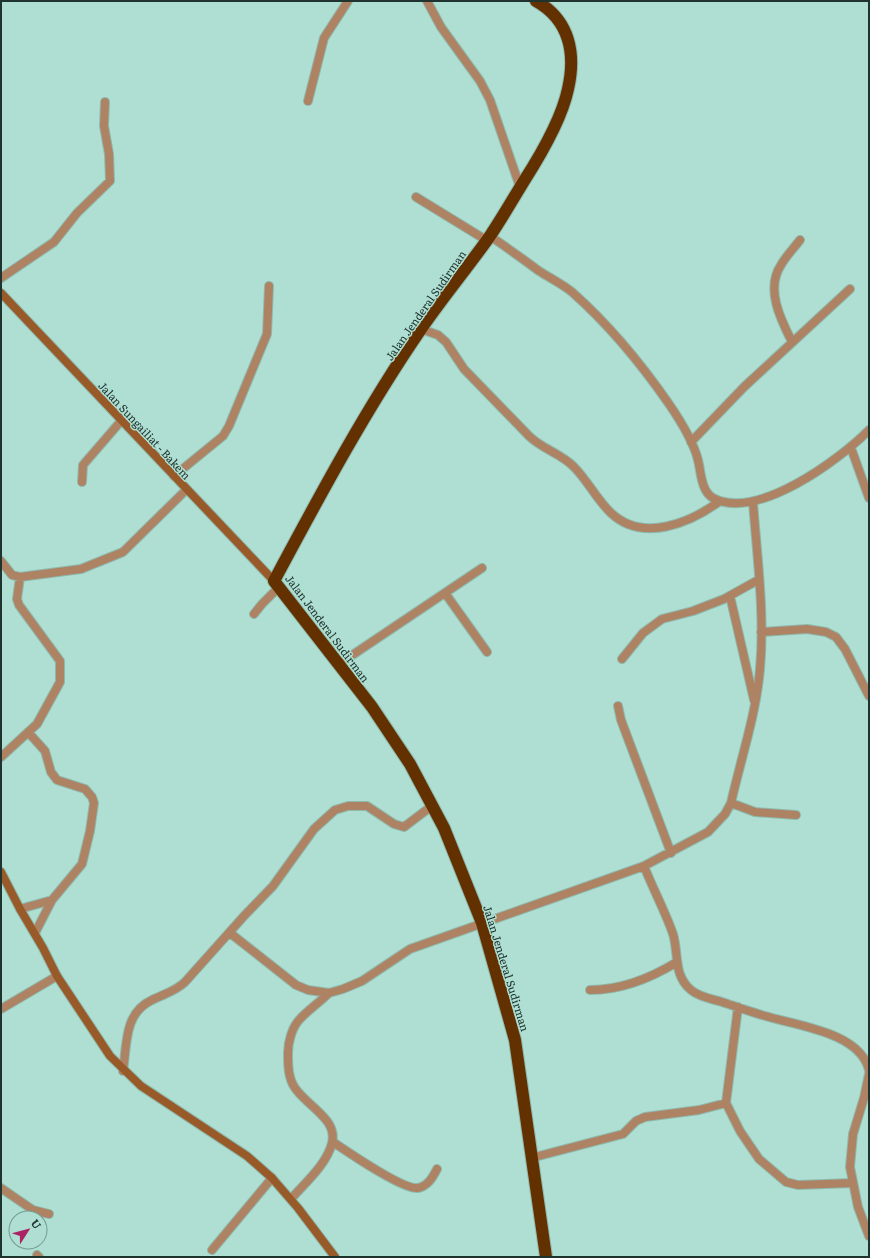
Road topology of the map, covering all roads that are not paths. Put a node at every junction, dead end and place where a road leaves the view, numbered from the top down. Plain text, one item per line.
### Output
1 (348, 1) edge
2 (427, 1) edge
3 (536, 1) edge
4 (308, 101) dead end
5 (104, 102) dead end
6 (520, 187) junction
7 (416, 197) dead end
8 (488, 238) junction
9 (800, 240) dead end
10 (1, 278) edge
11 (269, 286) dead end
12 (850, 289) dead end
13 (1, 293) edge
14 (421, 329) junction
15 (792, 342) junction
16 (121, 421) junction
17 (869, 430) edge
18 (691, 442) junction
19 (851, 448) junction
20 (174, 476) junction
21 (82, 482) dead end
22 (186, 490) junction
23 (869, 498) edge
24 (720, 501) junction
25 (753, 502) junction
26 (1, 561) edge
27 (482, 568) dead end
28 (20, 577) junction
29 (758, 580) junction
30 (276, 584) junction
31 (445, 593) junction
32 (730, 596) junction
33 (254, 614) dead end
34 (761, 632) junction
35 (487, 652) dead end
36 (622, 659) dead end
37 (339, 664) junction
38 (869, 696) edge
39 (618, 706) dead end
40 (755, 707) junction
41 (28, 732) junction
42 (1, 757) edge
43 (731, 803) junction
44 (433, 805) junction
45 (796, 815) dead end
46 (671, 853) junction
47 (644, 866) junction
48 (1, 872) edge
49 (52, 900) junction
50 (20, 909) junction
51 (482, 923) junction
52 (35, 933) junction
53 (230, 933) junction
54 (677, 962) junction
55 (57, 976) junction
56 (590, 990) dead end
57 (329, 993) junction
58 (738, 1008) junction
59 (1, 1009) edge
60 (869, 1070) edge
61 (123, 1071) junction
62 (869, 1074) edge
63 (726, 1103) junction
64 (333, 1142) junction
65 (531, 1158) junction
66 (437, 1169) dead end
67 (272, 1178) junction
68 (852, 1183) junction
69 (1, 1188) edge
70 (291, 1199) junction
71 (49, 1214) dead end
72 (869, 1236) edge
73 (212, 1250) dead end
74 (334, 1257) edge
75 (546, 1257) edge

1 - 4 street
2 - 6 street
3 - 6 highway, Jalan Jenderal Sudirman
5 - 10 street
6 - 8 highway, Jalan Jenderal Sudirman
7 - 8 street
8 - 14 highway, Jalan Jenderal Sudirman
8 - 18 street
9 - 15 street
11 - 20 street
12 - 15 street
13 - 16 main road, Jalan Sungailiat - Bakem
14 - 24 street
14 - 30 highway, Jalan Jenderal Sudirman
15 - 18 street
16 - 20 main road, Jalan Sungailiat - Bakem
16 - 21 street
17 - 19 street
18 - 24 street
19 - 23 street
19 - 25 street
20 - 22 main road, Jalan Sungailiat - Bakem
22 - 28 street
22 - 30 main road, Jalan Sungailiat - Bakem
24 - 25 street
25 - 29 street
26 - 28 street
27 - 31 street
28 - 41 street
29 - 32 street
29 - 34 street
30 - 33 street
30 - 37 highway, Jalan Jenderal Sudirman
31 - 35 street
31 - 37 street
32 - 36 street
32 - 40 street
34 - 38 street
34 - 40 street
37 - 44 highway, Jalan Jenderal Sudirman
39 - 46 street
40 - 43 street
41 - 42 street
41 - 49 street
43 - 45 street
43 - 46 street
44 - 51 highway, Jalan Jenderal Sudirman
44 - 53 street
46 - 47 street
47 - 51 street
47 - 54 street
48 - 50 main road
49 - 50 street
49 - 52 street
50 - 52 main road
51 - 57 street
51 - 65 highway, Jalan Jenderal Sudirman
52 - 55 main road
53 - 57 street
53 - 61 street
54 - 56 street
54 - 58 street
55 - 59 street
55 - 61 main road
57 - 64 street
58 - 60 street
58 - 63 street
61 - 67 main road
62 - 68 street
63 - 65 street
63 - 68 street
64 - 66 street
64 - 70 street
65 - 75 highway, Jalan Jenderal Sudirman
67 - 70 main road
67 - 73 street
68 - 72 street
69 - 71 street
70 - 74 main road

